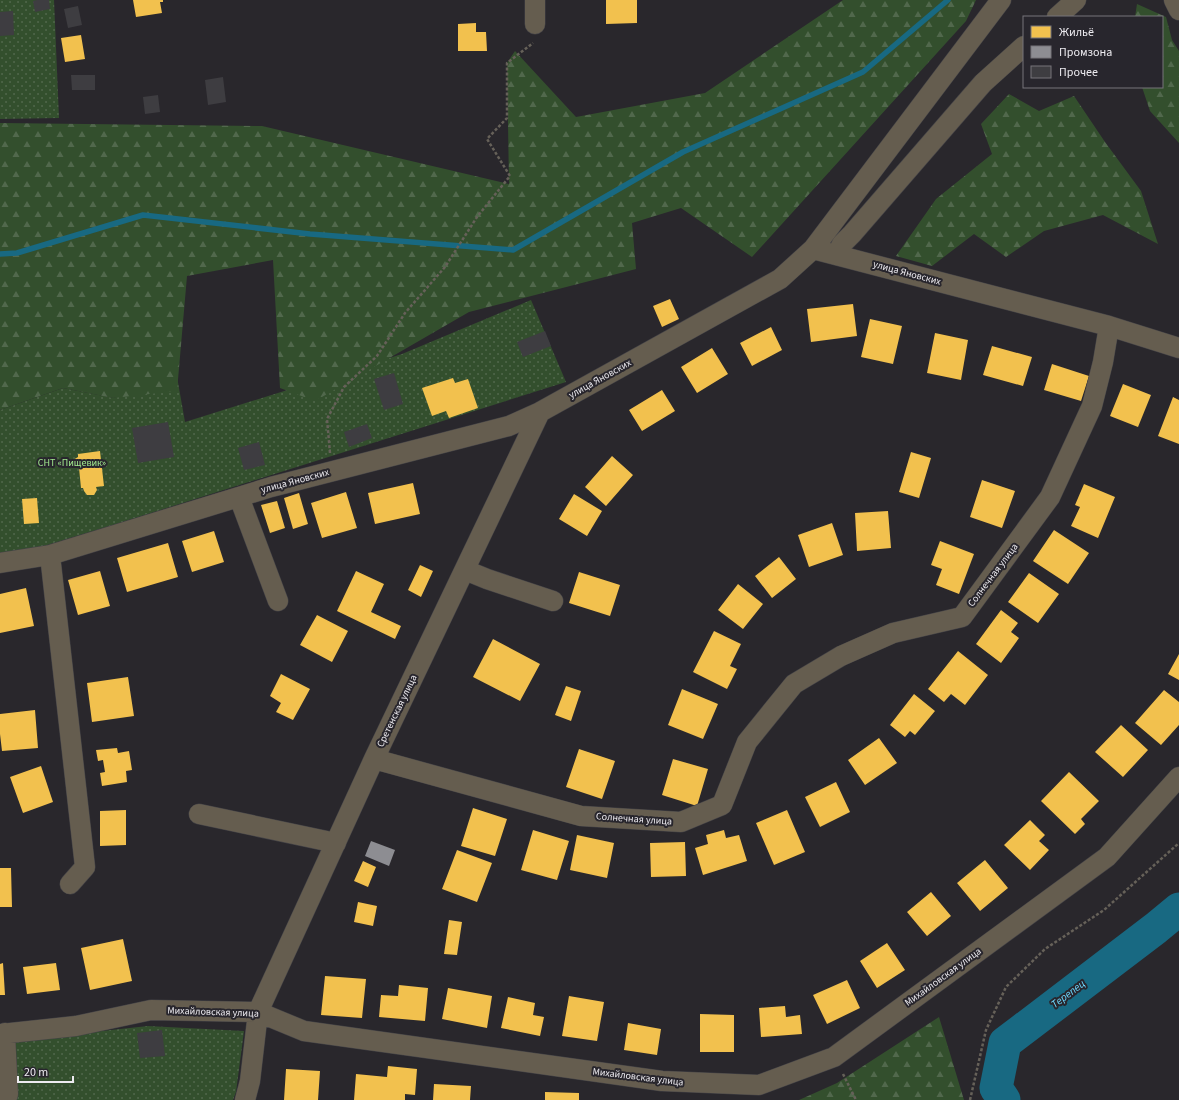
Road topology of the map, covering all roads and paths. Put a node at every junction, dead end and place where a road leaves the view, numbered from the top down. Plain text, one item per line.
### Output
1 (535, 0) edge
2 (1001, 0) edge
3 (1076, 0) edge
4 (1174, 0) edge
5 (1179, 10) edge
6 (1058, 16) edge
7 (536, 32) joint
8 (1023, 47) edge
9 (813, 249) junction
10 (837, 255) junction
11 (1109, 326) junction
12 (1179, 348) edge
13 (540, 412) junction
14 (331, 472) junction
15 (239, 497) junction
16 (50, 555) junction
17 (0, 563) edge
18 (465, 570) junction
19 (278, 601) dead end
20 (553, 602) dead end
21 (374, 759) junction
22 (1179, 777) edge
23 (199, 814) dead end
24 (336, 843) junction
25 (1179, 844) edge
26 (70, 884) dead end
27 (258, 1012) junction
28 (3, 1034) edge
29 (834, 1057) junction
30 (6, 1100) edge
31 (245, 1100) edge
32 (856, 1100) edge
33 (970, 1100) edge

1 - 7 street
2 - 9 street
3 - 6 street
4 - 5 street
7 - 14 path
8 - 10 street
9 - 10 street, улица Яновских
9 - 13 street, улица Яновских
10 - 11 street, улица Яновских
11 - 12 street, улица Яновских
11 - 21 street, Солнечная улица
13 - 14 street, улица Яновских
13 - 18 street, Сретенская улица
14 - 15 street, улица Яновских
15 - 16 street, улица Яновских
15 - 19 street
16 - 17 street, улица Яновских
16 - 26 street
18 - 20 street
18 - 21 street, Сретенская улица
21 - 24 street, Сретенская улица
22 - 29 street, Михайловская улица
23 - 24 street
24 - 27 street, Сретенская улица
25 - 33 path
27 - 28 street, Михайловская улица
27 - 29 street, Михайловская улица
27 - 31 street, Сретенская улица
28 - 30 street
29 - 32 path

